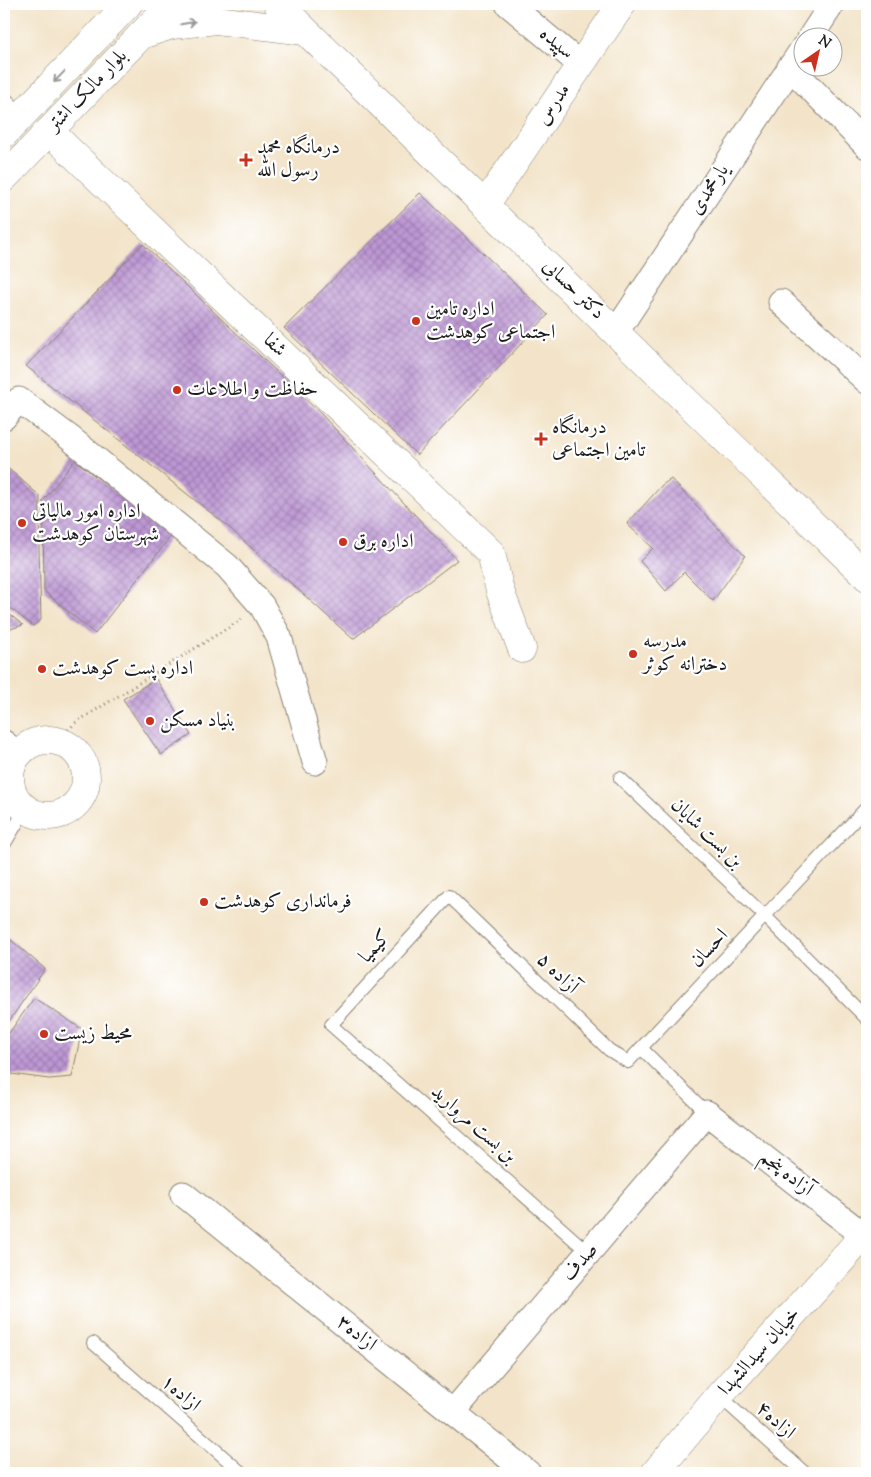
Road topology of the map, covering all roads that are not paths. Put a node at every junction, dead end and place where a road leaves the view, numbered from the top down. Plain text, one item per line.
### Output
1 (171, 4) edge
2 (278, 4) edge
3 (508, 4) edge
4 (622, 4) edge
5 (832, 4) edge
6 (121, 9) edge
7 (816, 28) edge
8 (305, 30) junction
9 (141, 36) junction
10 (80, 54) junction
11 (794, 62) edge
12 (581, 65) junction
13 (790, 68) junction
14 (102, 76) junction
15 (13, 106) edge
16 (49, 131) junction
17 (4, 134) edge
18 (867, 146) edge
19 (4, 178) edge
20 (485, 205) junction
21 (781, 302) dead end
22 (616, 332) junction
23 (867, 381) edge
24 (4, 417) edge
25 (867, 577) edge
26 (522, 649) dead end
27 (11, 749) edge
28 (315, 762) dead end
29 (620, 778) dead end
30 (867, 807) edge
31 (26, 808) junction
32 (4, 845) edge
33 (449, 896) joint
34 (766, 917) junction
35 (867, 1019) edge
36 (331, 1025) joint
37 (641, 1048) junction
38 (707, 1113) junction
39 (184, 1194) dead end
40 (866, 1235) edge
41 (589, 1253) junction
42 (93, 1343) dead end
43 (719, 1396) junction
44 (453, 1412) junction
45 (242, 1473) edge
46 (528, 1473) edge
47 (655, 1473) edge
48 (805, 1473) edge

1 - 9 street, بلوار مالک اشتر
2 - 8 street, دکتر حسابی
3 - 12 street, سپیده
4 - 12 street, مدرس
5 - 7 street
6 - 10 street, بلوار مالک اشتر
9 -> 8 street
8 - 20 street, دکتر حسابی
9 - 14 street, بلوار مالک اشتر
10 - 14 street
10 -> 15 street, بلوار مالک اشتر
11 - 13 street, یارمحمدی
12 - 20 street, مدرس
13 - 18 street
13 - 22 street, یارمحمدی
14 - 16 street, بلوار مالک اشتر
15 - 17 street, بلوار مالک اشتر
16 - 19 street, بلوار مالک اشتر
16 - 26 street, شفا
20 - 22 street, دکتر حسابی
21 - 23 street
22 - 25 street, دکتر حسابی
24 - 28 street
27 - 31 street
27 - 31 street
29 - 34 lane, بن بست شایان
30 - 34 lane, احسان
31 - 32 lane
33 - 36 lane, کیمیا
33 - 37 lane, آزاده ۵
34 - 35 lane, بن بست شایان
34 - 37 lane, احسان
36 - 41 lane, بن بست مروارید
37 - 38 lane
38 - 40 street, آزاده پنجم
38 - 41 street, صدف
39 - 44 street, ازاده۳
40 - 43 street, خیابان سیدالشهدا
41 - 44 street, صدف
42 - 45 lane, ازاده۱
43 - 47 street, خیابان سیدالشهدا
43 - 48 lane, ازاده۴
44 - 46 street, ازاده۳

